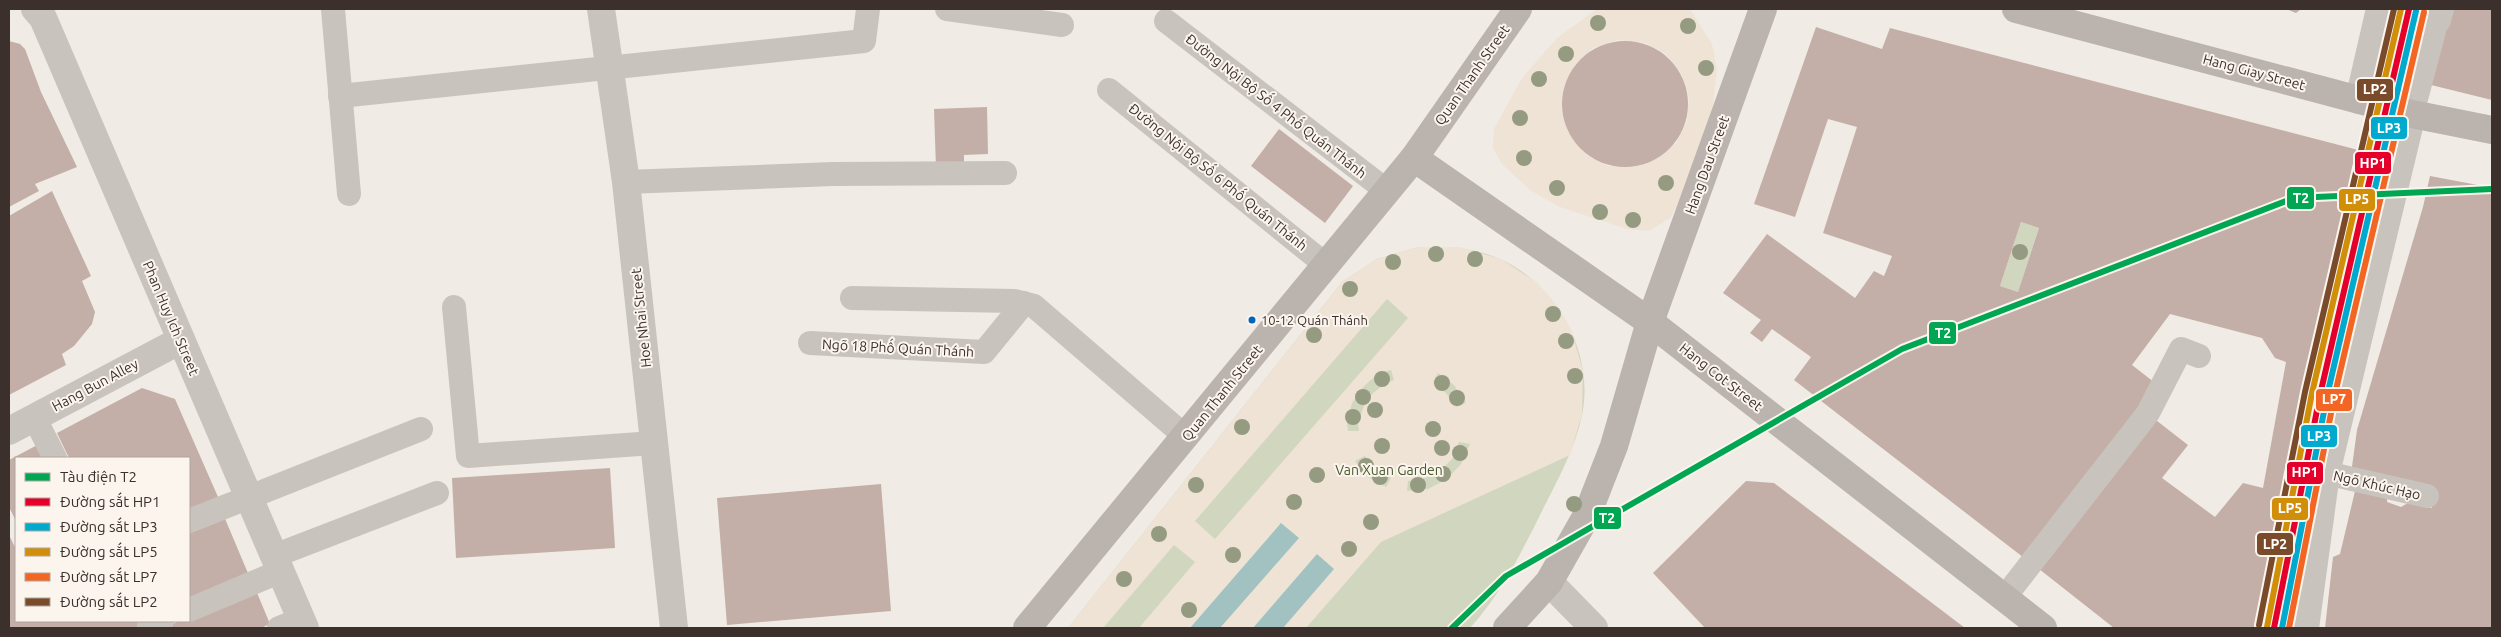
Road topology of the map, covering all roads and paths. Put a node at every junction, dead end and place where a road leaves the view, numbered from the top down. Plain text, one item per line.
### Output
1 (35, 9) edge
2 (332, 9) edge
3 (601, 9) edge
4 (868, 9) edge
5 (947, 9) edge
6 (1518, 9) edge
7 (1763, 9) edge
8 (2016, 9) edge
9 (2380, 9) edge
10 (2438, 14) edge
11 (1166, 21) dead end
12 (1062, 25) dead end
13 (610, 67) junction
14 (1109, 90) dead end
15 (340, 96) junction
16 (2359, 100) junction
17 (2412, 114) junction
18 (2492, 130) edge
19 (1414, 158) junction
20 (1005, 172) dead end
21 (626, 182) junction
22 (1387, 191) junction
23 (349, 194) dead end
24 (1326, 265) junction
25 (852, 298) dead end
26 (1024, 303) junction
27 (454, 307) dead end
28 (1650, 322) junction
29 (181, 340) junction
30 (810, 343) dead end
31 (2198, 356) dead end
32 (34, 417) junction
33 (421, 429) dead end
34 (9, 431) edge
35 (1186, 437) junction
36 (654, 443) junction
37 (54, 457) edge
38 (2326, 473) junction
39 (437, 493) dead end
40 (248, 496) junction
41 (2427, 496) dead end
42 (190, 521) edge
43 (277, 563) junction
44 (1549, 582) junction
45 (2004, 598) junction
46 (190, 609) edge
47 (295, 625) edge
48 (674, 628) edge
49 (1027, 628) edge
50 (1506, 628) edge
51 (1594, 628) edge
52 (2043, 628) edge
53 (2305, 628) edge

1 - 29 street, Phan Huy Ich Street
2 - 15 lane
3 - 13 street, Hoe Nhai Street
4 - 13 lane
5 - 12 lane
6 - 19 main road, Quan Thanh Street
7 - 28 main road, Hang Dau Street
8 - 16 main road, Hang Giay Street
9 - 16 street
10 - 17 lane
11 - 22 lane, Đường Nội Bộ Số 4 Phố Quán Thánh
13 - 15 lane
13 - 21 street, Hoe Nhai Street
14 - 24 lane, Đường Nội Bộ Số 6 Phố Quán Thánh
15 - 23 lane
16 - 17 main road, Hang Giay Street
17 - 18 main road, Hang Giay Street
17 - 38 street
19 - 22 main road, Quan Thanh Street
19 - 28 main road, Hang Cot Street
20 - 21 lane
21 - 36 street, Hoe Nhai Street
22 - 24 main road, Quan Thanh Street
24 - 35 main road, Quan Thanh Street
25 - 26 lane
26 - 30 lane, Ngõ 18 Phố Quán Thánh
26 - 35 lane
27 - 36 lane
28 - 44 main road, Hang Dau Street
28 - 45 main road, Hang Cot Street
29 - 32 street, Hang Bun Alley
29 - 40 street, Phan Huy Ich Street
31 - 45 lane
32 - 34 street, Hang Bun Alley
32 - 37 lane
33 - 40 lane
35 - 49 main road, Quan Thanh Street
36 - 48 street, Hoe Nhai Street
38 - 41 lane, Ngõ Khúc Hạo
38 - 53 street
39 - 43 lane
40 - 42 lane
40 - 43 street, Phan Huy Ich Street
43 - 46 lane
43 - 47 street, Phan Huy Ich Street
44 - 50 main road, Hang Dau Street
44 - 51 street
45 - 52 main road, Hang Cot Street

